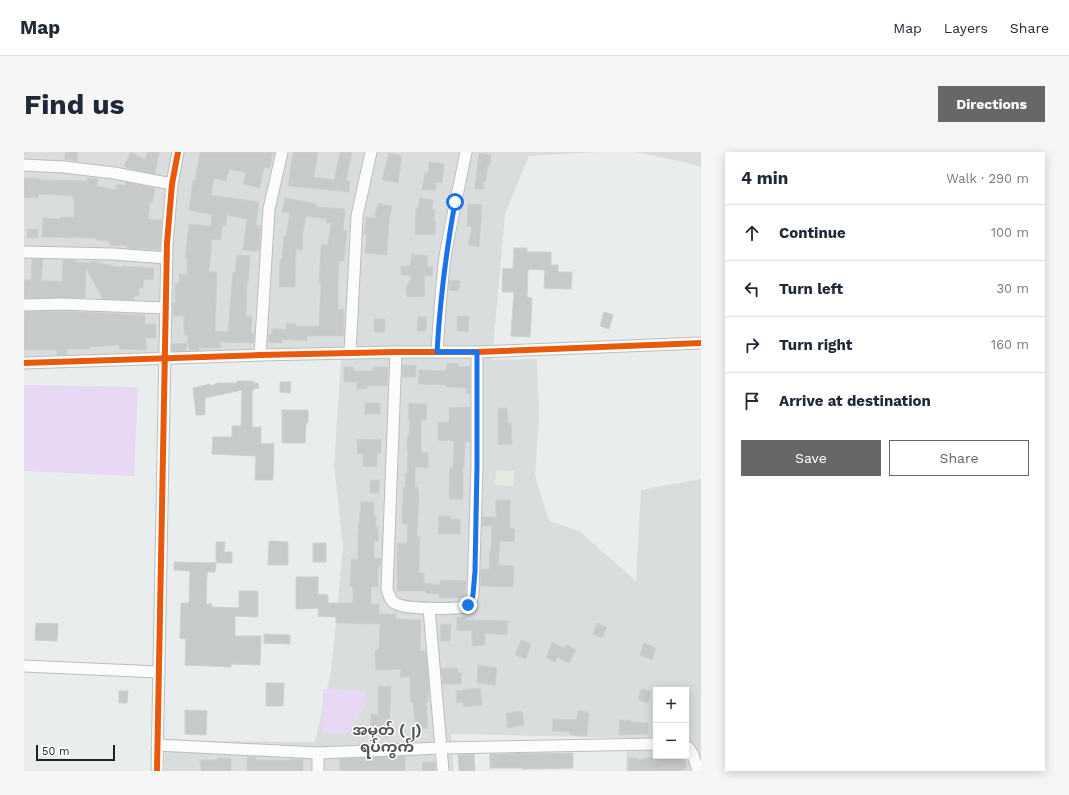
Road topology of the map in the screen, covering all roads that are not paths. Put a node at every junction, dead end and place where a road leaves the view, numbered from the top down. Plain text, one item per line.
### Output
1 (178, 152) edge
2 (282, 152) edge
3 (371, 152) edge
4 (466, 152) edge
5 (24, 165) edge
6 (172, 184) junction
7 (24, 252) edge
8 (167, 258) junction
9 (24, 305) edge
10 (166, 308) junction
11 (701, 344) edge
12 (396, 352) junction
13 (437, 352) junction
14 (477, 352) junction
15 (350, 353) junction
16 (260, 355) junction
17 (164, 358) junction
18 (24, 363) edge
19 (429, 608) junction
20 (24, 666) edge
21 (159, 672) junction
22 (653, 744) edge
23 (158, 745) junction
24 (441, 748) junction
25 (689, 749) edge
26 (318, 753) junction
27 (157, 771) edge
28 (318, 771) edge
29 (443, 771) edge
30 (698, 771) edge

1 - 6 street
2 - 16 street
3 - 15 street
4 - 13 street
5 - 6 street
6 - 8 street
7 - 8 street
8 - 10 street
9 - 10 street
10 - 17 street
11 - 14 street
12 - 13 street
12 - 15 street
12 - 19 street
13 - 14 street
14 - 19 street
15 - 16 street
16 - 17 street
17 - 18 street
17 - 21 street
19 - 24 street
20 - 21 street
21 - 23 street
22 - 24 street
23 - 26 street
23 - 27 street
24 - 26 street
24 - 29 street
25 - 30 street
26 - 28 street

